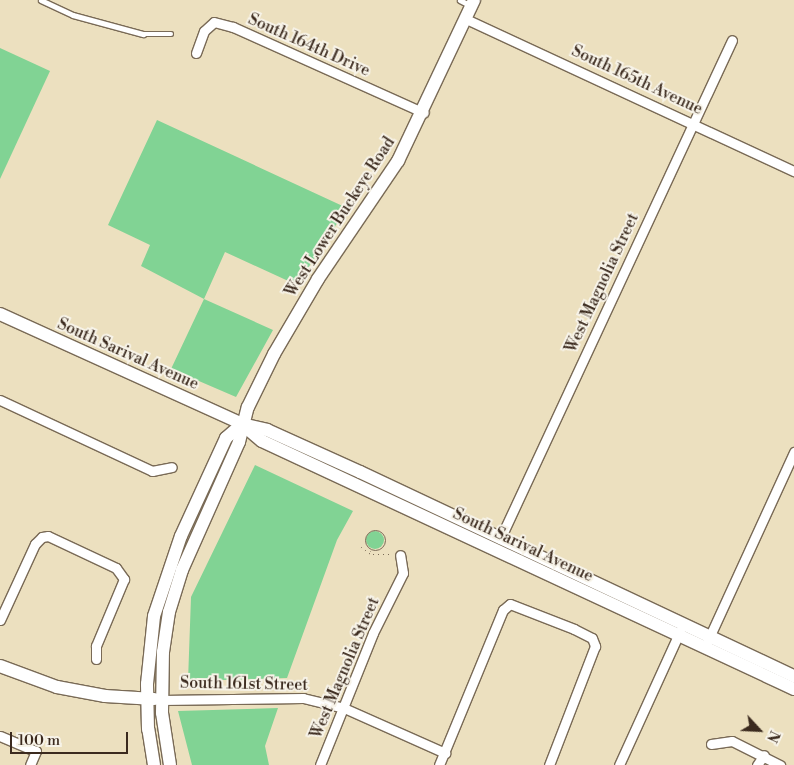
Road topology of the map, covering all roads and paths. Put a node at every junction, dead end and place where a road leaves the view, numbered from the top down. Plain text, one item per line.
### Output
1 (41, 0) edge
2 (469, 2) edge
3 (466, 19) junction
4 (171, 34) dead end
5 (732, 40) dead end
6 (196, 53) dead end
7 (424, 113) junction
8 (694, 123) junction
9 (794, 170) edge
10 (0, 314) edge
11 (0, 400) edge
12 (242, 424) junction
13 (794, 452) edge
14 (172, 467) dead end
15 (497, 544) junction
16 (361, 547) dead end
17 (371, 550) junction
18 (369, 554) junction
19 (400, 555) joint
20 (0, 620) edge
21 (677, 622) junction
22 (679, 636) junction
23 (708, 636) junction
24 (711, 651) junction
25 (96, 659) dead end
26 (0, 666) edge
27 (794, 676) edge
28 (794, 689) edge
29 (154, 699) junction
30 (344, 708) junction
31 (0, 736) edge
32 (711, 744) dead end
33 (445, 753) junction
34 (764, 754) junction
35 (30, 765) edge
36 (154, 765) edge
37 (170, 765) edge
38 (320, 765) edge
39 (439, 765) edge
40 (549, 765) edge
41 (619, 765) edge
42 (757, 765) edge
43 (780, 765) edge

1 - 4 lane
2 - 3 main road, West Lower Buckeye Road
3 - 7 main road, West Lower Buckeye Road
3 - 8 street, South 165th Avenue
5 - 8 street, West Magnolia Street
6 - 7 street, South 164th Drive
7 - 12 main road, West Lower Buckeye Road
8 - 9 street, South 165th Avenue
8 - 15 street, West Magnolia Street
10 - 12 main road, South Sarival Avenue
11 - 14 street
12 - 15 main road, South Sarival Avenue
12 - 29 main road
13 - 23 street
15 - 21 main road, South Sarival Avenue
15 - 22 main road, South Sarival Avenue
16 - 18 path
17 - 17 path
17 - 18 path
18 - 19 path
19 - 30 street, West Magnolia Street
20 - 25 street
21 - 22 street
21 - 23 main road, South Sarival Avenue
22 - 24 main road, South Sarival Avenue
22 - 41 street
23 - 24 street
23 - 27 main road, South Sarival Avenue
24 - 28 main road, South Sarival Avenue
26 - 29 main road
29 - 30 street, South 161st Street
29 - 36 main road
29 - 37 main road
30 - 33 street, South 161st Street
30 - 38 street, West Magnolia Street
31 - 35 street
32 - 34 street
33 - 39 street
33 - 40 street
34 - 42 street
34 - 43 street

